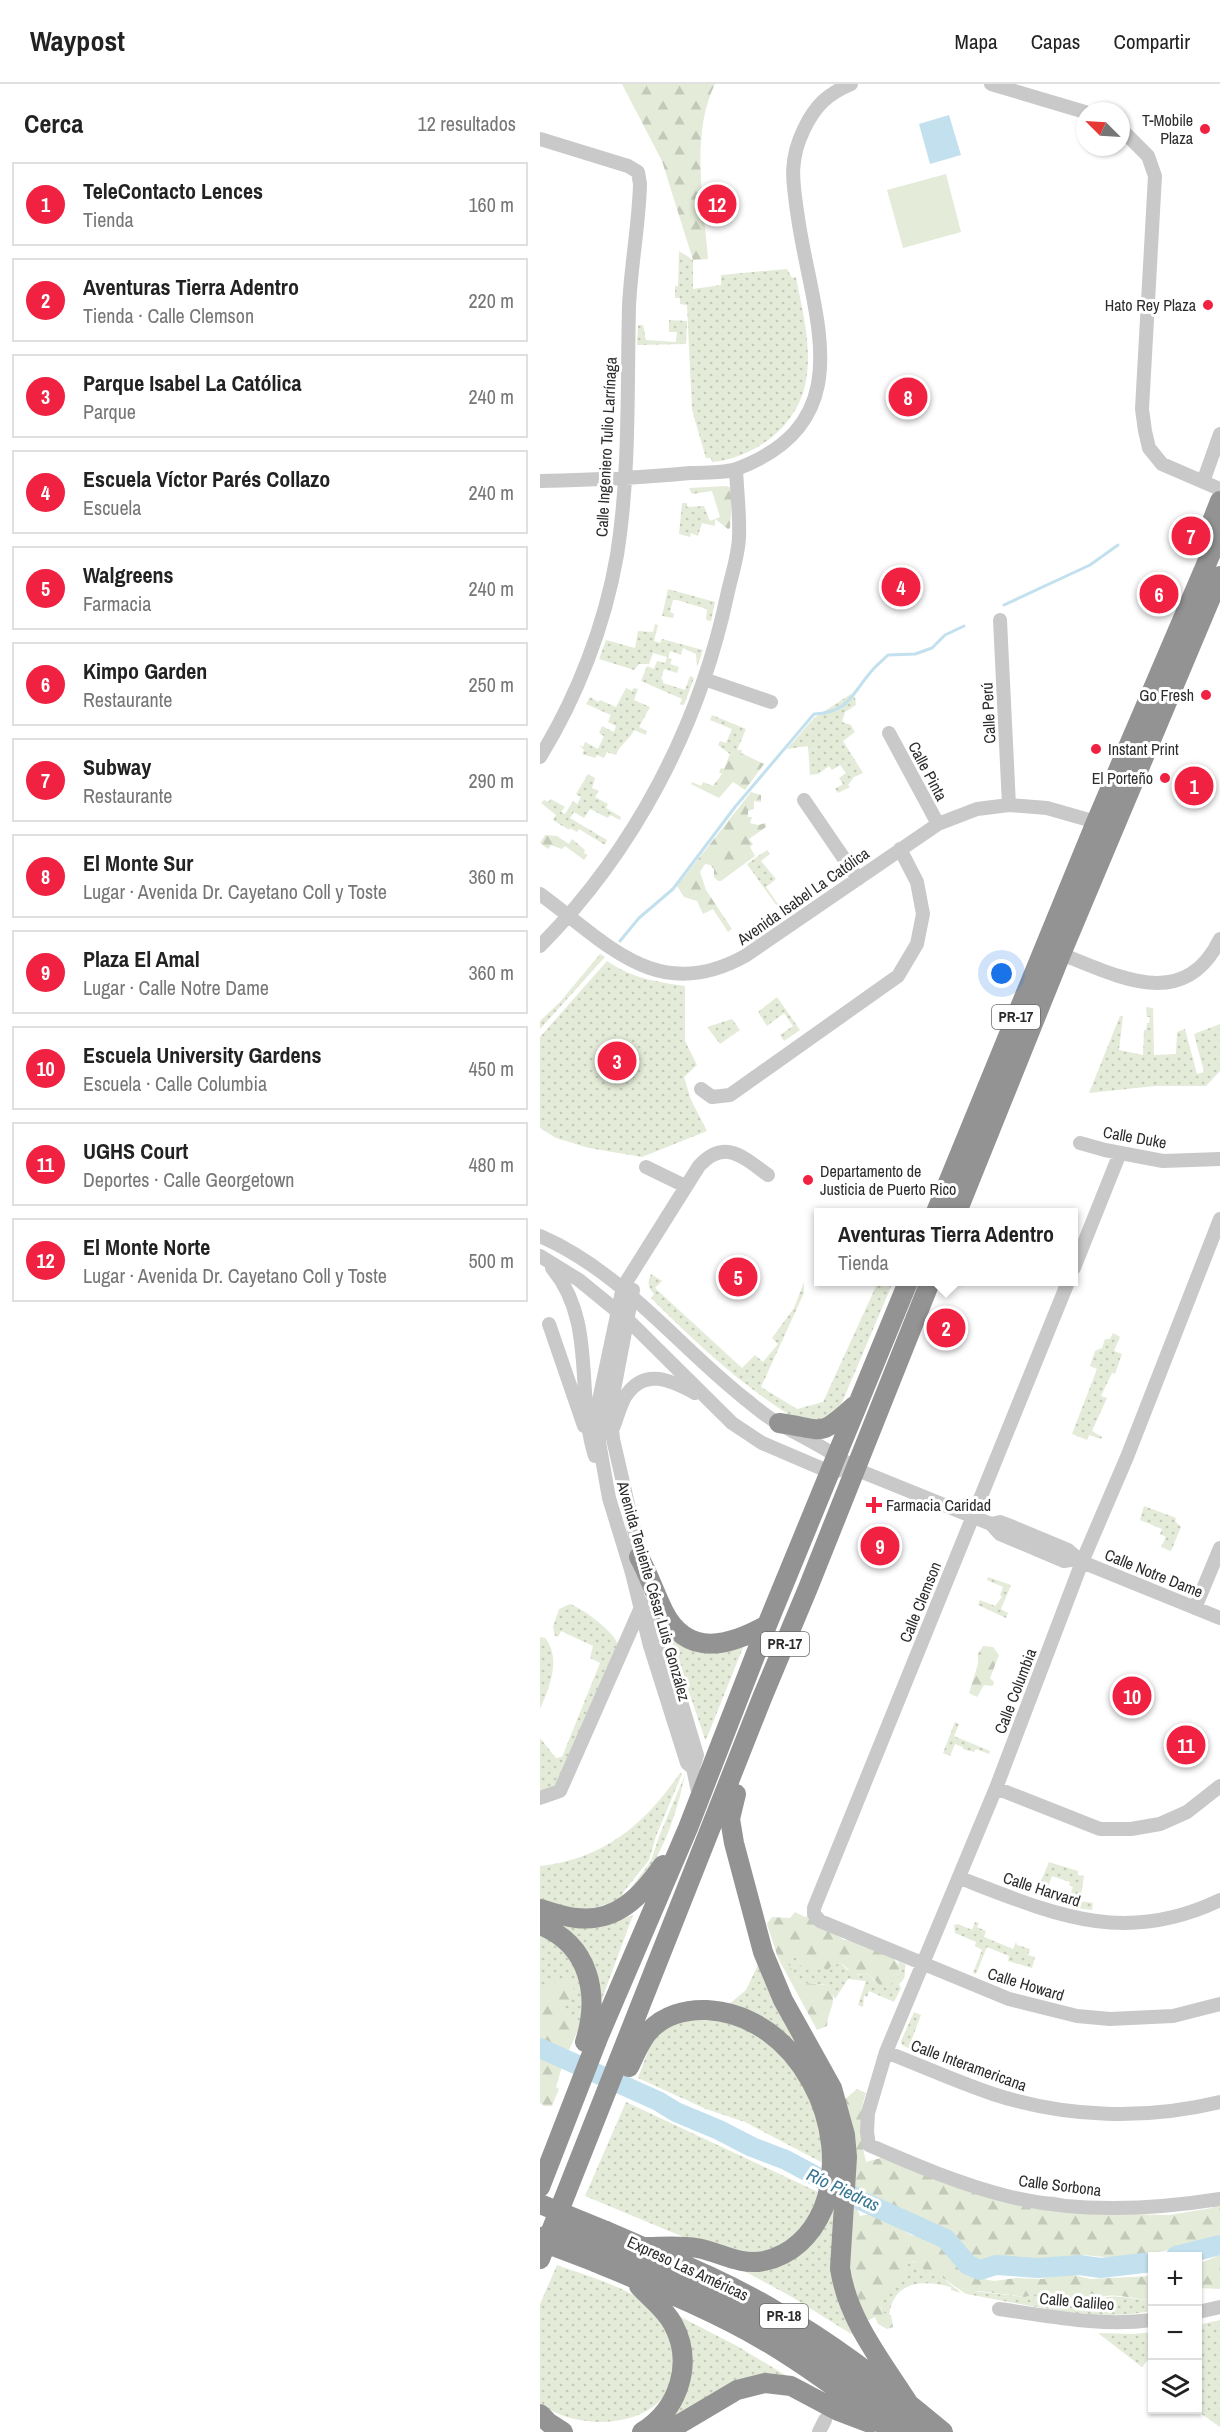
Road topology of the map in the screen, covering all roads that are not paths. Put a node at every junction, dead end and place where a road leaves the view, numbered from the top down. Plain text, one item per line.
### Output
1 (851, 84) edge
2 (991, 84) edge
3 (1076, 109) edge
4 (1130, 138) edge
5 (540, 140) edge
6 (1220, 434) edge
7 (736, 469) junction
8 (625, 479) junction
9 (540, 481) edge
10 (1203, 482) junction
11 (1220, 489) edge
12 (1220, 501) edge
13 (1220, 532) edge
14 (1220, 576) edge
15 (1195, 594) junction
16 (1000, 620) dead end
17 (704, 679) junction
18 (771, 702) dead end
19 (889, 733) dead end
20 (540, 757) edge
21 (804, 800) dead end
22 (1009, 805) junction
23 (1096, 822) junction
24 (938, 824) junction
25 (900, 849) junction
26 (858, 879) junction
27 (540, 894) edge
28 (570, 916) junction
29 (1220, 939) edge
30 (540, 946) edge
31 (1061, 954) junction
32 (700, 1089) dead end
33 (1080, 1143) dead end
34 (1120, 1153) junction
35 (1220, 1159) edge
36 (646, 1167) dead end
37 (768, 1175) dead end
38 (685, 1186) junction
39 (938, 1208) edge
40 (959, 1208) edge
41 (1220, 1219) edge
42 (540, 1236) edge
43 (542, 1256) edge
44 (1078, 1258) edge
45 (906, 1286) edge
46 (928, 1286) edge
47 (1066, 1286) edge
48 (628, 1292) junction
49 (623, 1316) junction
50 (549, 1323) dead end
51 (577, 1344) junction
52 (558, 1350) junction
53 (706, 1398) junction
54 (858, 1402) junction
55 (779, 1423) junction
56 (589, 1437) junction
57 (612, 1439) junction
58 (833, 1463) junction
59 (855, 1469) junction
60 (609, 1498) junction
61 (972, 1516) junction
62 (1220, 1548) edge
63 (639, 1557) junction
64 (1079, 1560) junction
65 (646, 1604) junction
66 (1196, 1608) junction
67 (1220, 1618) edge
68 (767, 1624) junction
69 (762, 1698) junction
70 (1220, 1786) edge
71 (996, 1788) junction
72 (700, 1797) junction
73 (540, 1798) edge
74 (716, 1819) junction
75 (688, 1828) junction
76 (960, 1878) junction
77 (1220, 1900) edge
78 (540, 1909) edge
79 (540, 1924) edge
80 (831, 1926) joint
81 (763, 1952) junction
82 (922, 1964) junction
83 (1220, 2004) edge
84 (593, 2036) junction
85 (630, 2051) junction
86 (886, 2052) junction
87 (1220, 2102) edge
88 (839, 2155) junction
89 (902, 2159) joint
90 (540, 2187) edge
91 (1220, 2199) edge
92 (543, 2206) edge
93 (582, 2236) junction
94 (540, 2239) edge
95 (601, 2246) junction
96 (643, 2247) junction
97 (540, 2259) edge
98 (631, 2277) junction
99 (1220, 2307) edge
100 (999, 2309) dead end
101 (1202, 2311) edge
102 (1148, 2320) edge
103 (907, 2401) junction
104 (540, 2414) edge
105 (890, 2431) edge
106 (563, 2432) edge
107 (642, 2432) edge
108 (666, 2432) edge
109 (918, 2432) edge
110 (943, 2432) edge

1 - 7 street
2 - 3 street
4 - 10 street
5 - 8 street, Calle Ingeniero Tulio Larrínaga
6 - 10 street
7 - 8 street
7 - 17 street
8 - 9 street
8 - 20 street, Calle Ingeniero Tulio Larrínaga
10 - 11 street
12 - 15 highway
13 - 15 highway, PR-17
14 - 31 highway, PR-17
15 - 23 highway, PR-17
16 - 22 street, Calle Perú
17 - 18 street
17 - 28 street
19 - 24 street, Calle Pinta
21 - 26 street
22 - 23 street, Avenida Isabel La Católica
22 - 24 street, Avenida Isabel La Católica
23 - 39 highway, PR-17
24 - 25 street, Avenida Isabel La Católica
25 - 26 street, Avenida Isabel La Católica
25 - 32 street
26 - 28 street, Avenida Isabel La Católica
27 - 28 street, Avenida Isabel La Católica
28 - 30 street
29 - 31 street
31 - 40 highway, PR-17
33 - 34 street, Calle Duke
34 - 35 street, Calle Duke
34 - 44 street
36 - 38 street
37 - 38 street
38 - 48 street, Avenida Teniente César Luis González
41 - 64 street, Calle Columbia
42 - 48 street
43 - 49 street
43 - 51 street
45 - 54 highway, PR-17
46 - 59 highway, PR-17
47 - 61 street, Calle Clemson
48 - 49 street, Avenida Teniente César Luis González
48 - 55 street
49 - 53 street
49 - 57 street, Avenida Teniente César Luis González
49 - 60 street, Avenida Teniente César Luis González
50 - 52 street
51 - 52 street
51 - 56 street
52 - 56 street
53 - 57 street
53 - 58 street
54 - 55 highway
54 - 58 highway, PR-17
55 - 58 street
56 - 60 street
57 - 63 street, Avenida Teniente César Luis González
58 - 59 street
58 - 68 highway, PR-17
59 - 61 street
59 - 69 highway, PR-17
60 - 65 street, Avenida Teniente César Luis González
61 - 64 street, Calle Notre Dame
61 - 80 street, Calle Clemson
62 - 66 street
63 - 65 street, Avenida Teniente César Luis González
63 - 68 highway
64 - 66 street, Calle Notre Dame
64 - 71 street, Calle Columbia
65 - 72 street, Avenida Teniente César Luis González
65 - 73 street
66 - 67 street, Calle Notre Dame
68 - 72 highway, PR-17
69 - 74 highway, PR-17
69 - 81 highway
70 - 71 street
71 - 76 street, Calle Columbia
72 - 75 highway, PR-17
74 - 81 highway
74 - 85 highway, PR-17
75 - 78 highway
75 - 84 highway, PR-17
76 - 77 street, Calle Harvard
76 - 82 street, Calle Columbia
79 - 84 highway
80 - 82 street, Calle Howard
81 - 88 highway
82 - 83 street, Calle Howard
82 - 86 street, Calle Columbia
84 - 90 highway
85 - 88 highway
85 - 97 highway, PR-17
86 - 87 street, Calle Interamericana
86 - 89 street, Calle Columbia
88 - 96 highway
88 - 103 highway
89 - 91 street, Calle Sorbona
92 - 93 highway, bridge
92 - 95 highway, Expreso Las Américas / PR-18, bridge
93 - 94 highway, bridge
93 - 95 highway
94 - 95 highway, Expreso Las Américas / PR-18, bridge
95 - 96 highway, Expreso Las Américas / PR-18
95 - 98 highway, Expreso Las Américas / PR-18
95 - 109 highway
96 - 103 highway, Expreso Las Américas / PR-18
98 - 105 highway, Expreso Las Américas / PR-18
98 - 107 highway
99 - 101 street
100 - 102 street, Calle Galileo
103 - 110 highway, Expreso Las Américas / PR-18
104 - 106 highway
105 - 108 highway

